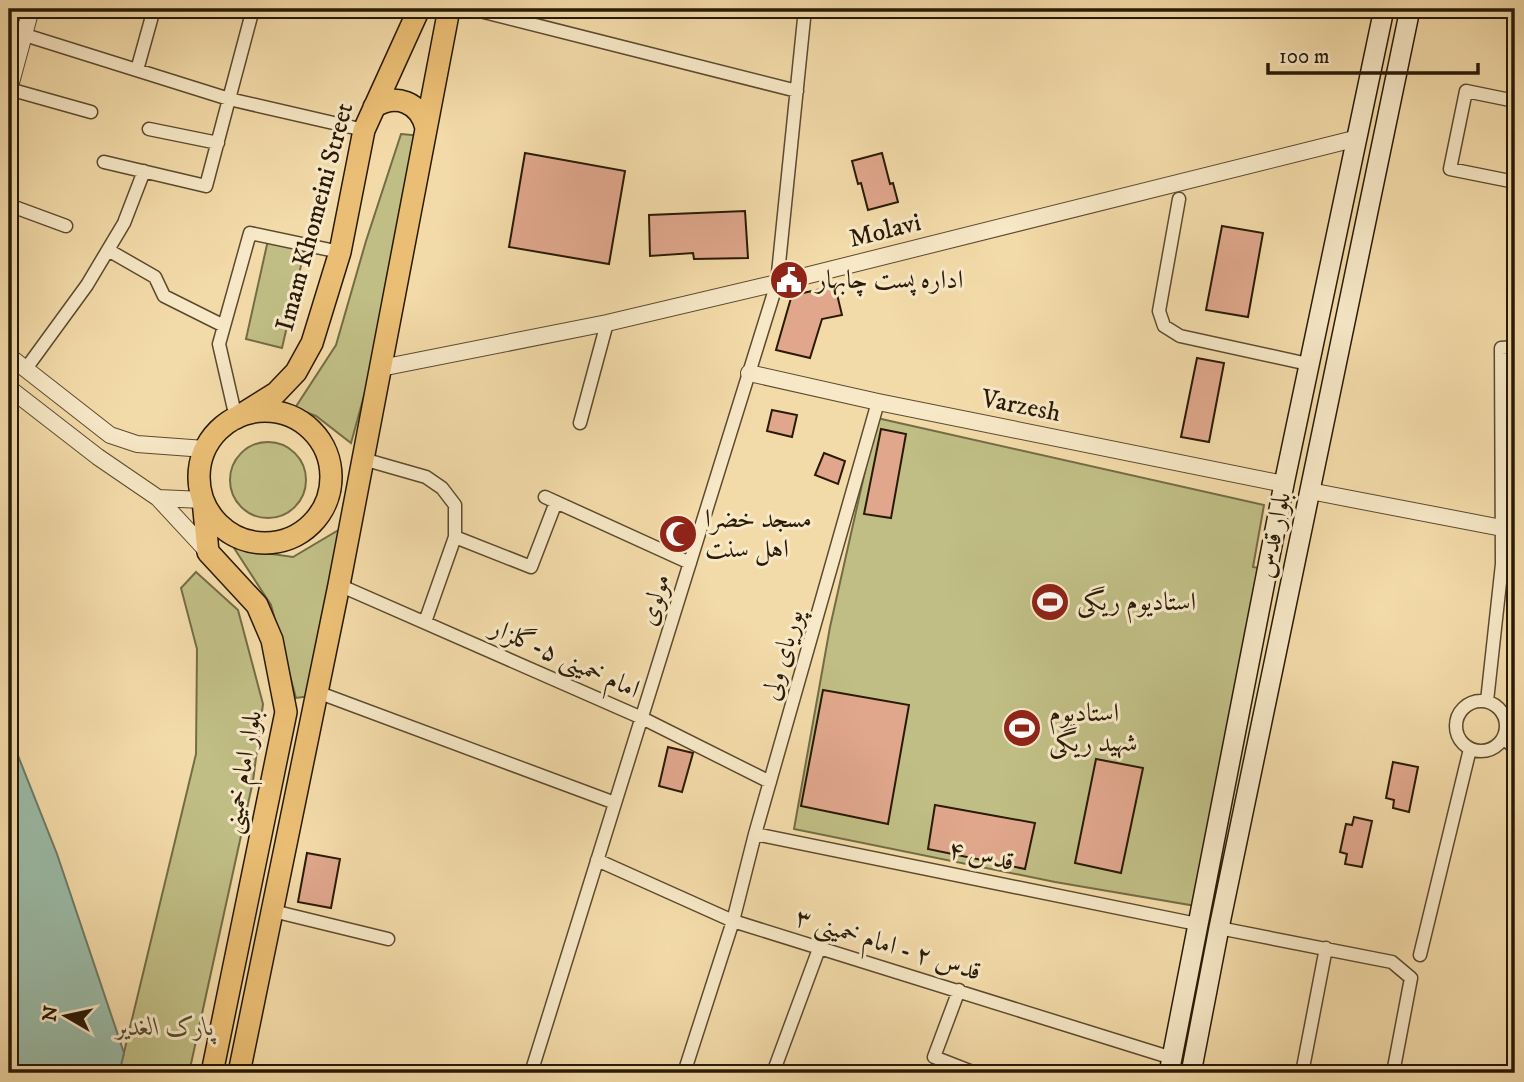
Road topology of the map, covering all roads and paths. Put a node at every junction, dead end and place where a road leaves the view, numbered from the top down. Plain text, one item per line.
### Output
1 (31, 9) edge
2 (154, 9) edge
3 (253, 9) edge
4 (419, 9) edge
5 (449, 9) edge
6 (472, 9) edge
7 (805, 9) edge
8 (1384, 9) edge
9 (1410, 9) edge
10 (25, 35) junction
11 (137, 71) junction
12 (9, 90) edge
13 (797, 91) junction
14 (229, 99) junction
15 (1515, 101) edge
16 (374, 107) junction
17 (91, 112) dead end
18 (426, 128) junction
19 (149, 129) dead end
20 (364, 130) junction
21 (1358, 138) junction
22 (1383, 142) junction
23 (218, 143) junction
24 (104, 162) dead end
25 (144, 171) junction
26 (1515, 182) edge
27 (1178, 199) dead end
28 (9, 205) edge
29 (66, 226) dead end
30 (108, 250) junction
31 (340, 252) junction
32 (777, 284) junction
33 (607, 323) junction
34 (225, 326) junction
35 (1515, 347) edge
36 (9, 356) edge
37 (1308, 363) junction
38 (381, 368) junction
39 (25, 370) junction
40 (749, 373) junction
41 (9, 388) edge
42 (878, 402) junction
43 (236, 418) junction
44 (580, 423) dead end
45 (110, 435) junction
46 (205, 449) junction
47 (98, 457) junction
48 (363, 459) junction
49 (1284, 484) junction
50 (331, 485) junction
51 (1310, 491) junction
52 (158, 498) junction
53 (203, 500) junction
54 (355, 501) junction
55 (1509, 528) edge
56 (455, 537) junction
57 (208, 552) junction
58 (690, 563) junction
59 (339, 585) junction
60 (425, 622) junction
61 (317, 692) junction
62 (1487, 701) junction
63 (286, 712) junction
64 (313, 716) junction
65 (642, 718) junction
66 (1503, 738) junction
67 (1515, 748) edge
68 (1470, 749) junction
69 (770, 782) junction
70 (615, 803) junction
71 (755, 834) junction
72 (597, 860) junction
73 (273, 911) junction
74 (733, 921) junction
75 (1197, 924) junction
76 (1219, 928) junction
77 (388, 939) dead end
78 (820, 946) junction
79 (1326, 948) junction
80 (1420, 955) dead end
81 (959, 990) junction
82 (1170, 1066) edge
83 (212, 1073) edge
84 (239, 1073) edge
85 (531, 1073) edge
86 (684, 1073) edge
87 (773, 1073) edge
88 (975, 1073) edge
89 (1192, 1073) edge
90 (1302, 1073) edge
91 (1393, 1073) edge

1 - 10 street
2 - 11 street
3 - 14 street
4 - 16 main road, Imam Khomeini Street
5 - 18 main road
6 - 13 street
7 - 13 street, مولوی
8 - 21 main road, بلوار قدس
9 - 22 main road, بلوار قدس
10 - 11 street
10 - 12 street
11 - 14 street
12 - 17 street
13 - 32 street, مولوی
14 - 20 street
14 - 23 street
15 - 26 street
16 - 18 main road
16 - 20 main road, Imam Khomeini Street
18 - 38 main road
19 - 23 street
20 - 31 main road, Imam Khomeini Street
21 - 22 main road
21 - 32 street, Molavi
21 - 37 main road, بلوار قدس
22 - 51 main road, بلوار قدس
23 - 25 street
24 - 25 street
25 - 30 street
27 - 37 street
28 - 29 street
30 - 34 street
30 - 39 street
31 - 34 street
31 - 43 main road, Imam Khomeini Street
32 - 33 street, Molavi
32 - 40 street, مولوی
33 - 38 street, Molavi
33 - 44 street
34 - 43 street
35 - 55 street
36 - 39 street
37 - 49 main road, بلوار قدس
38 - 48 main road
39 - 45 street
40 - 42 street, Varzesh
40 - 58 street, مولوی
41 - 47 street
42 - 49 street, Varzesh
42 - 69 street, پوریای ولی
43 - 46 main road
43 - 50 main road
45 - 46 street
45 - 47 street
46 - 53 main road
47 - 52 street
48 - 50 main road
48 - 54 main road
48 - 56 street
49 - 51 main road
49 - 75 main road, بلوار قدس
50 - 53 main road
50 - 54 main road
51 - 55 street
51 - 76 main road, بلوار قدس
52 - 53 street
52 - 57 street
53 - 57 main road
54 - 59 main road
55 - 62 street
56 - 58 street
56 - 60 street
57 - 63 main road, بلوار امام خمینی
58 - 65 street, مولوی
59 - 60 street, امام خمینی ۵-گلزار
59 - 61 main road
60 - 65 street, امام خمینی ۵-گلزار
61 - 64 main road
61 - 70 street
62 - 66 street
62 - 68 street
63 - 64 main road
63 - 83 main road, بلوار امام خمینی
64 - 73 main road
65 - 69 street, امام خمینی ۵-گلزار
65 - 70 street, مولوی
66 - 67 street
66 - 68 street
68 - 80 street
69 - 71 street, پوریای ولی
70 - 72 street, مولوی
71 - 74 street, پوریای ولی
71 - 75 street, قدس ۴
72 - 74 street, قدس ۲ - امام خمینی ۳
72 - 85 street, مولوی
73 - 77 street
73 - 84 main road
74 - 78 street, قدس ۲ - امام خمینی ۳
74 - 86 street, پوریای ولی
75 - 76 main road
75 - 82 main road, بلوار قدس
76 - 79 street
76 - 89 main road, بلوار قدس
78 - 81 street, قدس ۲ - امام خمینی ۳
78 - 87 street
79 - 90 street
79 - 91 street
81 - 82 street, قدس ۲ - امام خمینی ۳
81 - 88 street

